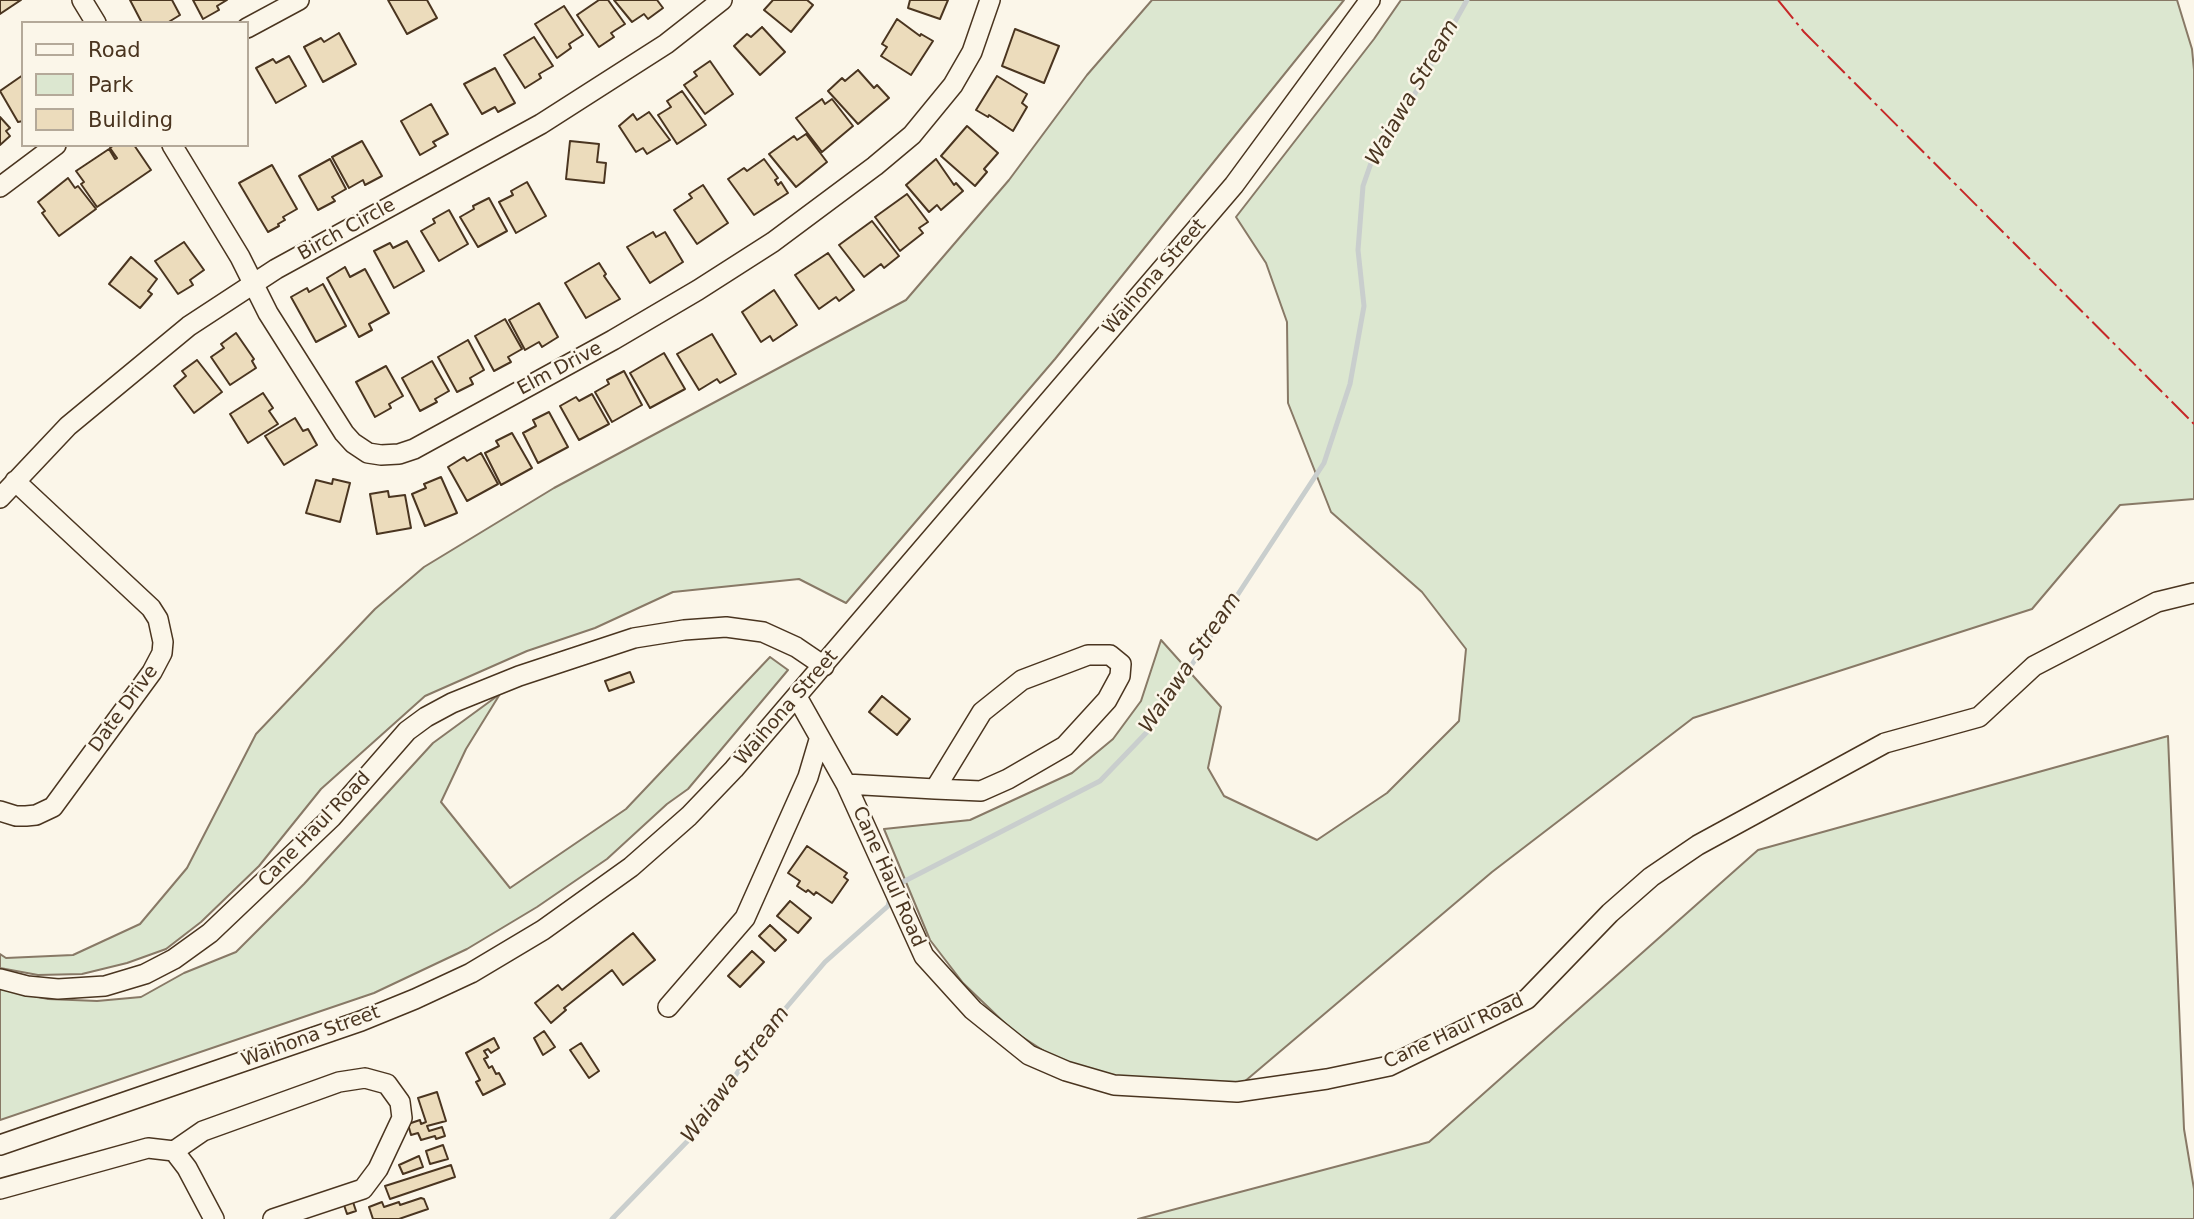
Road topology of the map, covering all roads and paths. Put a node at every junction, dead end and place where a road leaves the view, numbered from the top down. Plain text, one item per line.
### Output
1 (82, 0) edge
2 (299, 0) edge
3 (722, 0) edge
4 (990, 0) edge
5 (1370, 0) edge
6 (95, 21) edge
7 (248, 27) edge
8 (52, 147) edge
9 (173, 147) edge
10 (0, 187) edge
11 (253, 284) junction
12 (15, 481) junction
13 (0, 498) edge
14 (2194, 593) edge
15 (824, 666) junction
16 (797, 697) junction
17 (819, 740) junction
18 (846, 784) junction
19 (935, 789) junction
20 (0, 811) edge
21 (0, 979) edge
22 (668, 1007) dead end
23 (0, 1145) edge
24 (174, 1152) junction
25 (0, 1189) edge
26 (214, 1219) edge
27 (273, 1219) edge

1 - 6 street
2 - 7 street
3 - 11 street, Birch Circle
4 - 11 street, Elm Drive
5 - 15 street, Waihona Street
8 - 10 street
9 - 11 street, Elm Drive
11 - 12 street, Birch Circle
12 - 13 street, Birch Circle
12 - 20 street, Date Drive
14 - 18 street, Cane Haul Road
15 - 16 street, Waihona Street
15 - 21 street, Cane Haul Road
16 - 17 street, Cane Haul Road
16 - 23 street, Waihona Street
17 - 18 street, Cane Haul Road
17 - 22 street
18 - 19 street
19 - 19 street
24 - 25 street
24 - 26 street
24 - 27 street

